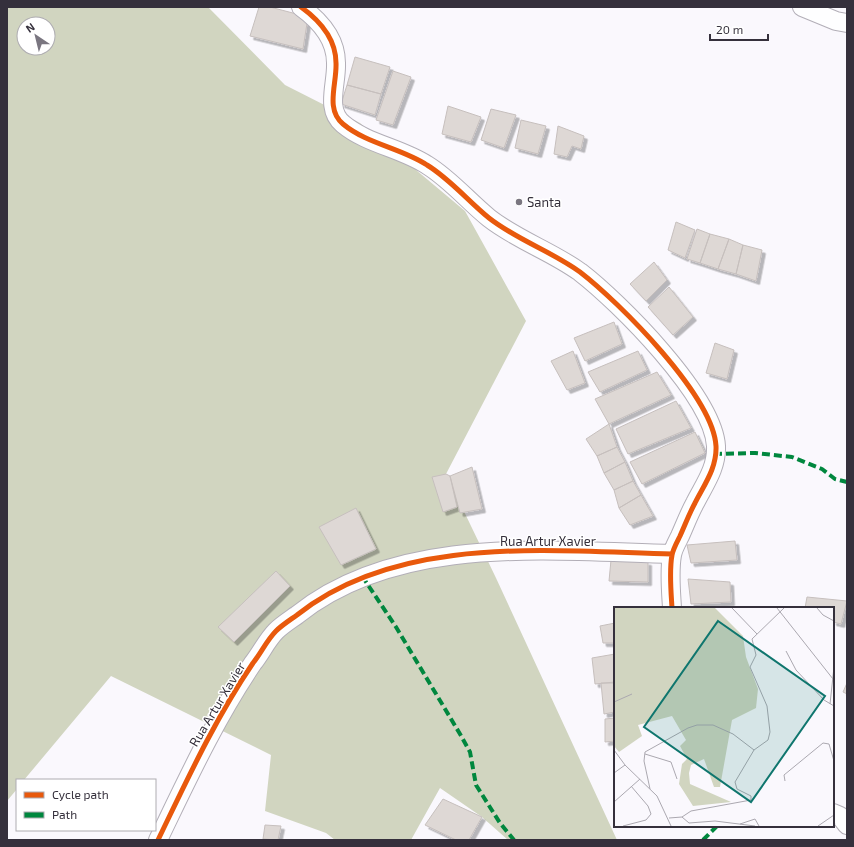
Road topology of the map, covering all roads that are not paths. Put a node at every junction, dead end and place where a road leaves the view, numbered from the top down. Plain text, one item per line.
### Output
1 (301, 7) edge
2 (802, 7) edge
3 (847, 23) edge
4 (672, 554) junction
5 (672, 607) edge
6 (834, 813) edge
7 (847, 825) edge
8 (158, 840) edge

1 - 4 street
2 - 3 street
4 - 5 street
4 - 8 street, Rua Artur Xavier
6 - 7 street

